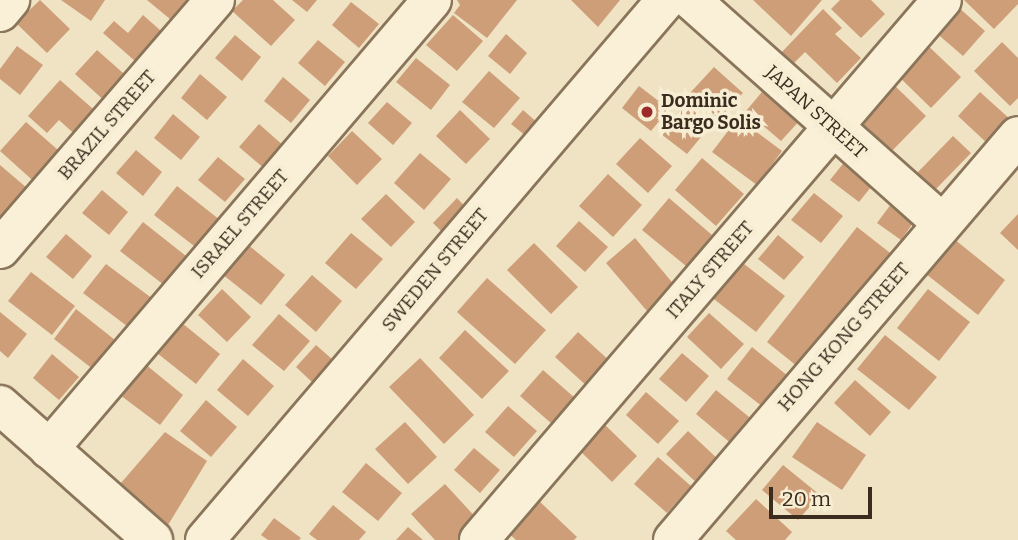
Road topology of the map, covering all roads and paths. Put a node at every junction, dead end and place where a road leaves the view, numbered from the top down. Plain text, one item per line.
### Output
1 (10, 0) edge
2 (215, 0) edge
3 (432, 0) edge
4 (666, 0) edge
5 (691, 0) edge
6 (942, 0) edge
7 (0, 12) edge
8 (833, 127) junction
9 (1018, 136) edge
10 (942, 223) junction
11 (0, 249) edge
12 (0, 405) edge
13 (49, 449) junction
14 (153, 540) edge
15 (205, 540) edge
16 (479, 540) edge
17 (673, 540) edge

1 - 7 street
2 - 11 street, BRAZIL STREET
3 - 13 street, ISRAEL STREET
4 - 15 street, SWEDEN STREET
5 - 8 street, JAPAN STREET
6 - 8 street, ITALY STREET
8 - 10 street, JAPAN STREET
8 - 16 street, ITALY STREET
9 - 10 street, HONG KONG STREET
10 - 17 street, HONG KONG STREET
12 - 13 street
13 - 14 street

